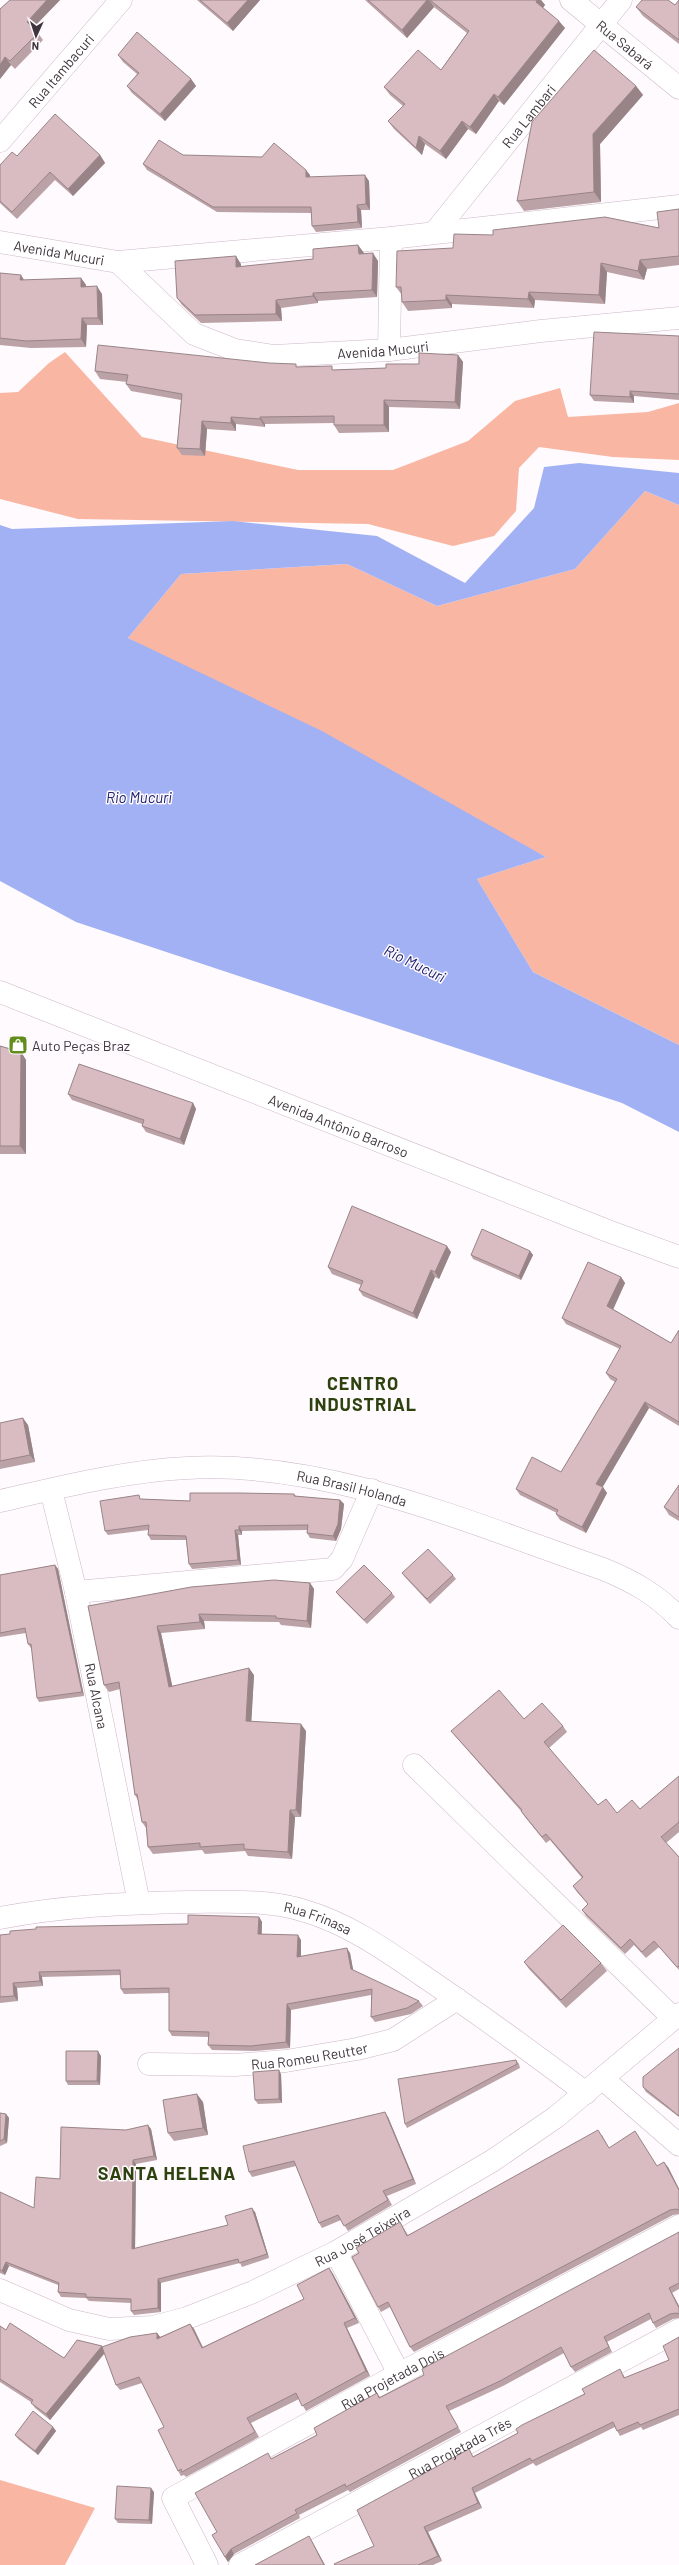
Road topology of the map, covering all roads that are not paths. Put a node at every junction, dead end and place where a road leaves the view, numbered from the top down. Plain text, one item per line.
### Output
1 (121, 0) edge
2 (571, 0) edge
3 (621, 0) edge
4 (601, 23) junction
5 (679, 88) edge
6 (0, 141) edge
7 (679, 206) edge
8 (435, 232) junction
9 (392, 238) junction
10 (0, 242) edge
11 (118, 262) junction
12 (679, 318) edge
13 (389, 350) junction
14 (0, 992) edge
15 (679, 1256) edge
16 (51, 1490) junction
17 (372, 1490) junction
18 (0, 1501) edge
19 (76, 1592) junction
20 (679, 1618) edge
21 (414, 1764) dead end
22 (139, 1903) junction
23 (0, 1918) edge
24 (457, 1999) junction
25 (676, 2016) edge
26 (149, 2064) dead end
27 (603, 2079) junction
28 (586, 2093) junction
29 (679, 2145) edge
30 (679, 2226) edge
31 (336, 2252) junction
32 (0, 2290) edge
33 (679, 2330) edge
34 (399, 2374) junction
35 (207, 2565) edge
36 (240, 2565) edge

1 - 6 street, Rua Itambacuri
2 - 4 street, Rua Sabará
3 - 4 street, Rua Lambari
4 - 5 street, Rua Sabará
4 - 8 street, Rua Lambari
7 - 8 street, Avenida Mucuri
8 - 9 street, Avenida Mucuri
9 - 11 street, Avenida Mucuri
9 - 13 street
10 - 11 street, Avenida Mucuri
11 - 13 street, Avenida Mucuri
12 - 13 street, Avenida Mucuri
14 - 15 street, Avenida Antônio Barroso
16 - 17 street, Rua Brasil Holanda
16 - 18 street, Rua Brasil Holanda
16 - 19 street, Rua Alcana
17 - 19 street
17 - 20 street, Rua Brasil Holanda
19 - 22 street, Rua Alcana
21 - 25 street
22 - 23 street, Rua Frinasa
22 - 24 street, Rua Frinasa
24 - 26 street, Rua Romeu Reutter
24 - 28 street, Rua Frinasa
25 - 27 street, Rua José Teixeira
27 - 28 street, Rua José Teixeira
27 - 29 street
28 - 31 street, Rua José Teixeira
30 - 34 street, Rua Projetada Dois
31 - 32 street, Rua José Teixeira
31 - 34 street
33 - 36 street, Rua Projetada Três
34 - 35 street, Rua Projetada Dois

